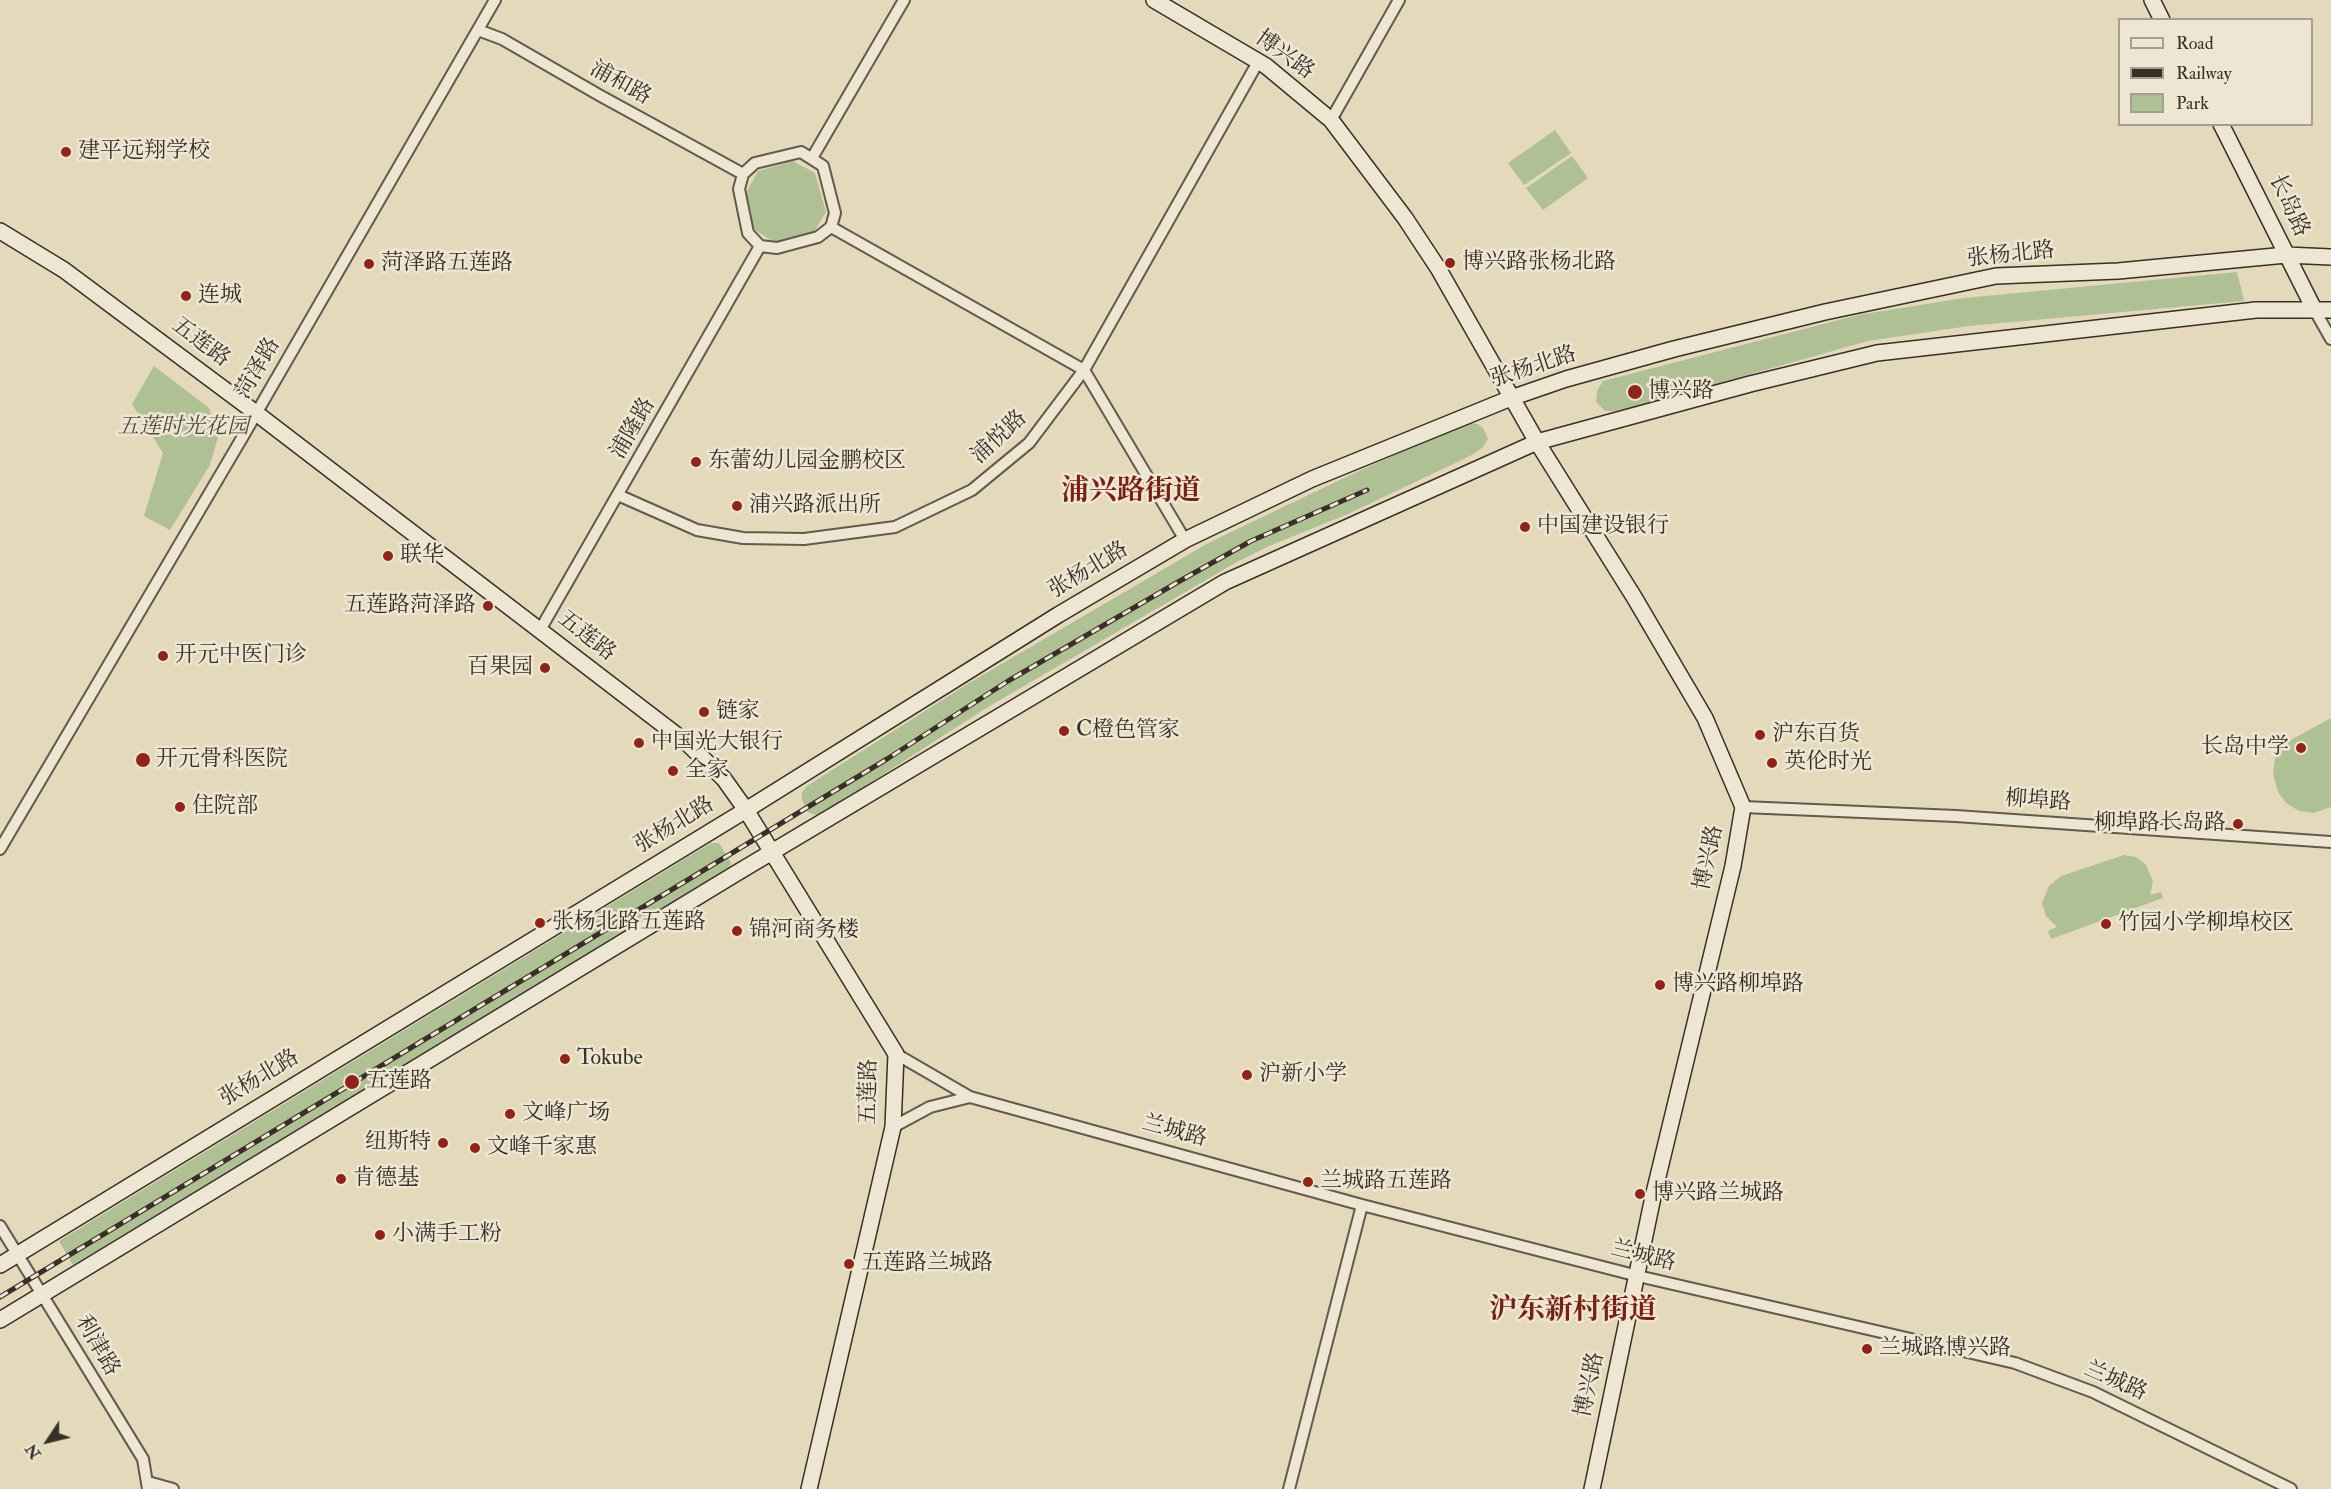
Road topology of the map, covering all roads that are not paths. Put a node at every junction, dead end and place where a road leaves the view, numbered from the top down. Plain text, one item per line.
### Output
1 (495, 0) edge
2 (904, 0) edge
3 (1154, 0) edge
4 (1399, 0) edge
5 (2151, 0) edge
6 (2161, 18) edge
7 (478, 30) junction
8 (1258, 62) junction
9 (1331, 120) junction
10 (2222, 126) edge
11 (812, 158) junction
12 (743, 174) junction
13 (831, 227) junction
14 (0, 231) edge
15 (760, 246) junction
16 (2286, 255) junction
17 (2331, 257) edge
18 (2314, 309) junction
19 (2331, 310) edge
20 (2331, 339) edge
21 (1084, 370) junction
22 (1511, 398) junction
23 (256, 413) junction
24 (1537, 442) junction
25 (618, 495) junction
26 (1185, 540) junction
27 (540, 630) junction
28 (1743, 807) junction
29 (746, 810) junction
30 (2331, 842) edge
31 (0, 849) edge
32 (773, 851) junction
33 (896, 1054) junction
34 (970, 1097) junction
35 (893, 1127) junction
36 (1362, 1205) junction
37 (0, 1226) edge
38 (18, 1254) junction
39 (0, 1265) edge
40 (1638, 1276) junction
41 (44, 1294) junction
42 (0, 1320) edge
43 (148, 1486) edge
44 (813, 1488) edge
45 (173, 1489) edge
46 (1289, 1489) edge
47 (1592, 1489) edge
48 (2291, 1489) edge

1 - 7 street, 菏泽路
2 - 11 street
3 - 8 main road, 博兴路
4 - 9 street
5 - 6 main road
7 - 12 street, 浦和路
7 - 23 street, 菏泽路
8 - 9 main road, 博兴路
8 - 21 street, 浦悦路
9 - 22 main road, 博兴路
10 - 16 main road, 长岛路
11 - 12 street
11 - 13 street
12 - 15 street
13 - 15 street
13 - 21 street
14 - 23 main road, 五莲路
15 - 25 street, 浦隆路
16 - 17 main road, 张杨北路
16 - 18 main road, 长岛路
16 - 22 main road, 张杨北路
18 - 19 main road
18 - 20 street, 长岛路
18 - 24 main road
21 - 25 street, 浦悦路
21 - 26 street
22 - 24 main road, 博兴路
22 - 26 main road, 张杨北路
23 - 27 main road, 五莲路
23 - 31 street, 菏泽路
24 - 28 main road, 博兴路
24 - 32 main road
25 - 27 street, 浦隆路
26 - 29 main road, 张杨北路
27 - 29 main road, 五莲路
28 - 30 street, 柳埠路
28 - 40 main road, 博兴路
29 - 32 main road, 五莲路
29 - 38 main road, 张杨北路
32 - 33 main road, 五莲路
32 - 41 main road
33 - 34 street, 兰城路
33 - 35 main road, 五莲路
34 - 35 street, 兰城路
34 - 36 street, 兰城路
35 - 44 main road, 五莲路
36 - 40 street, 兰城路
36 - 46 street
37 - 38 street, 利津路
38 - 39 main road, 张杨北路
38 - 41 street, 利津路
40 - 47 main road, 博兴路
40 - 48 street, 兰城路
41 - 42 main road
41 - 43 street, 利津路
43 - 45 street

